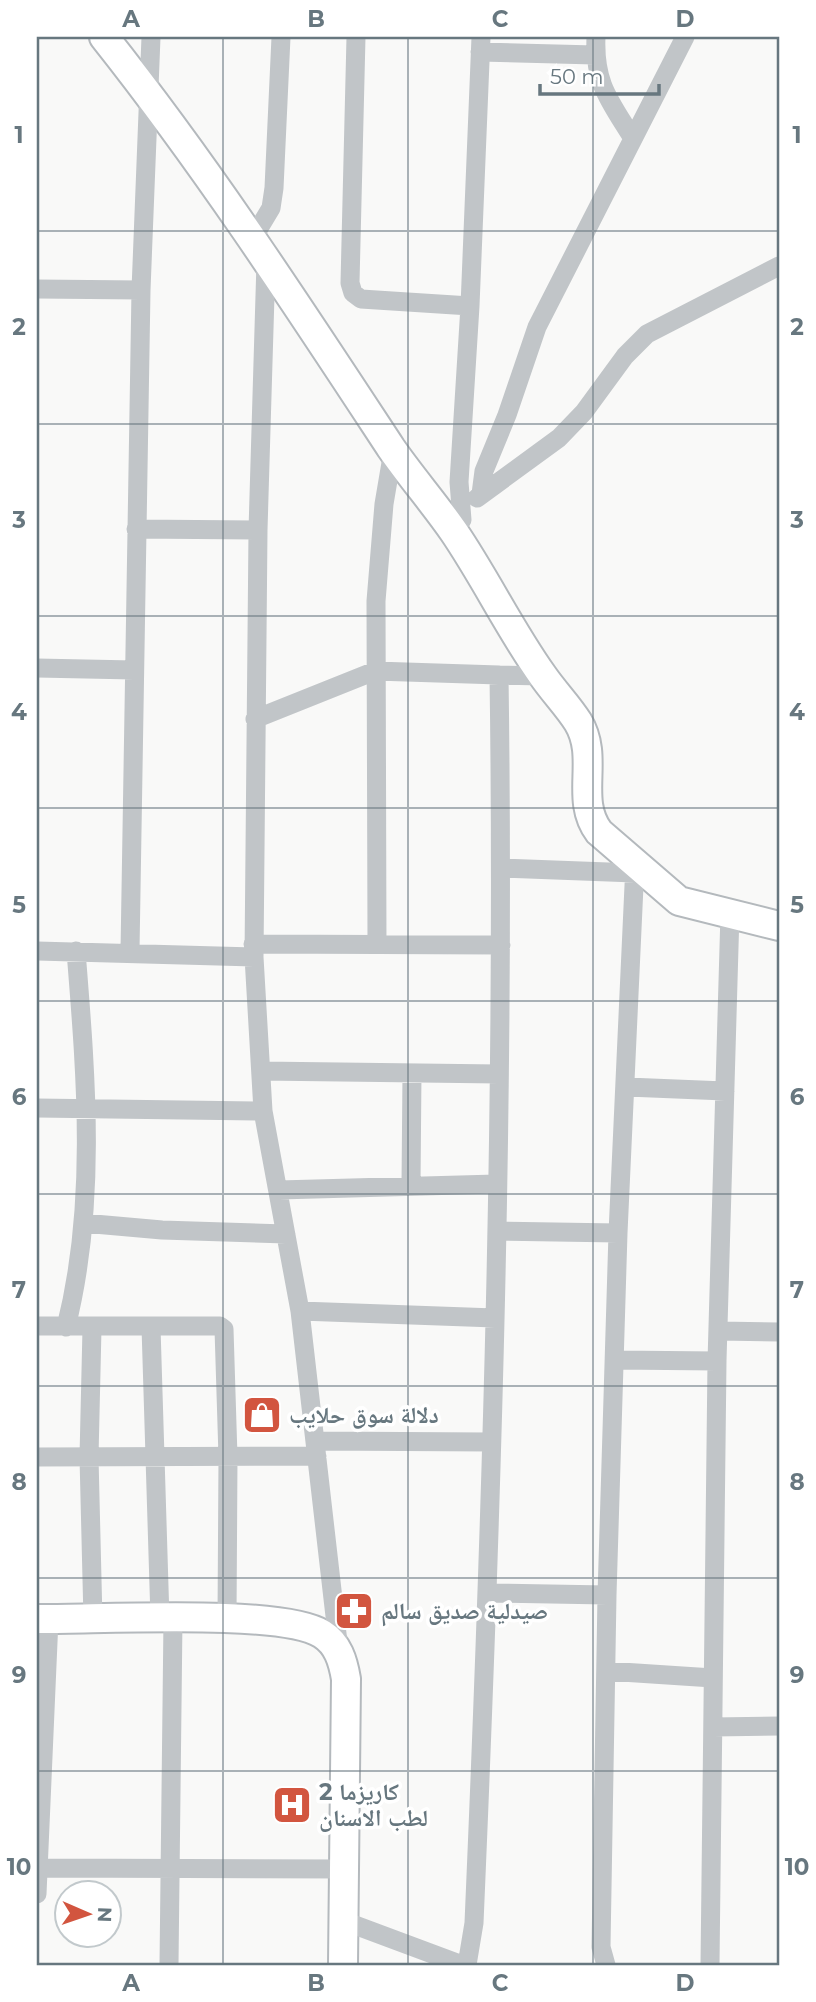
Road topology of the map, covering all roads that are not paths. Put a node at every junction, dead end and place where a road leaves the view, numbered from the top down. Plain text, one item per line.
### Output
1 (104, 37) edge
2 (151, 37) edge
3 (281, 37) edge
4 (356, 37) edge
5 (685, 37) edge
6 (480, 44) edge
7 (596, 46) edge
8 (148, 92) junction
9 (632, 137) junction
10 (260, 250) junction
11 (779, 265) edge
12 (37, 289) edge
13 (141, 290) junction
14 (470, 306) junction
15 (393, 451) junction
16 (481, 494) junction
17 (458, 526) junction
18 (136, 529) junction
19 (258, 530) junction
20 (37, 668) edge
21 (134, 670) junction
22 (375, 671) junction
23 (499, 675) junction
24 (542, 676) junction
25 (255, 719) junction
26 (502, 868) junction
27 (635, 869) junction
28 (730, 913) junction
29 (779, 926) edge
30 (377, 944) junction
31 (501, 946) junction
32 (253, 950) junction
33 (37, 951) edge
34 (76, 951) junction
35 (130, 951) junction
36 (261, 1071) junction
37 (412, 1073) junction
38 (499, 1074) junction
39 (627, 1087) junction
40 (725, 1091) junction
41 (88, 1107) junction
42 (37, 1108) edge
43 (263, 1111) junction
44 (411, 1184) junction
45 (496, 1184) junction
46 (279, 1189) junction
47 (83, 1223) junction
48 (497, 1231) junction
49 (618, 1233) junction
50 (286, 1234) junction
51 (300, 1311) junction
52 (495, 1318) junction
53 (37, 1326) edge
54 (66, 1326) junction
55 (151, 1327) junction
56 (92, 1328) junction
57 (719, 1331) junction
58 (779, 1332) edge
59 (616, 1360) junction
60 (717, 1360) junction
61 (490, 1442) junction
62 (316, 1448) junction
63 (37, 1457) edge
64 (89, 1457) junction
65 (155, 1457) junction
66 (228, 1457) junction
67 (488, 1593) junction
68 (607, 1595) junction
69 (43, 1619) edge
70 (166, 1619) junction
71 (227, 1619) junction
72 (93, 1620) junction
73 (338, 1651) junction
74 (606, 1671) junction
75 (713, 1678) junction
76 (779, 1726) edge
77 (713, 1727) junction
78 (38, 1868) junction
79 (171, 1868) junction
80 (344, 1869) junction
81 (37, 1894) edge
82 (344, 1922) junction
83 (169, 1965) edge
84 (344, 1965) edge
85 (465, 1965) edge
86 (606, 1965) edge
87 (710, 1965) edge

1 - 8 street
2 - 8 street
3 - 10 street
4 - 14 street
5 - 9 street
6 - 7 street
6 - 14 street
7 - 9 street
8 - 10 street
8 - 13 street
9 - 16 street
10 - 15 street
10 - 19 street
11 - 16 street
12 - 13 street
13 - 18 street
14 - 17 street
15 - 17 street
15 - 22 street
16 - 17 street
17 - 24 street
18 - 19 street
18 - 21 street
19 - 25 street
20 - 21 street
21 - 35 street
22 - 23 street
22 - 25 street
22 - 30 street
23 - 24 street
23 - 26 street
24 - 27 street
25 - 32 street
26 - 27 street
26 - 31 street
27 - 28 street
27 - 39 street
28 - 29 street
28 - 40 street
30 - 31 street
30 - 32 street
31 - 38 street
32 - 35 street
32 - 36 street
33 - 34 street
34 - 35 street
34 - 41 street
36 - 37 street
36 - 43 street
37 - 38 street
37 - 44 street
38 - 45 street
39 - 40 street
39 - 49 street
40 - 57 street
41 - 42 street
41 - 43 street
41 - 47 street
43 - 46 street
44 - 45 street
44 - 46 street
45 - 48 street
46 - 50 street
47 - 50 street
47 - 54 street
48 - 49 street
48 - 52 street
49 - 59 street
50 - 51 street
51 - 52 street
51 - 62 street
52 - 61 street
53 - 54 street
54 - 56 street
55 - 56 street
55 - 65 street
55 - 66 street
56 - 64 street
57 - 58 street
57 - 60 street
59 - 60 street
59 - 68 street
60 - 75 street
61 - 62 street
61 - 67 street
62 - 66 street
62 - 73 street
63 - 64 street
64 - 65 street
64 - 72 street
65 - 66 street
65 - 70 street
66 - 71 street
67 - 68 street
67 - 85 street
68 - 74 street
69 - 72 street
69 - 78 street
70 - 71 street
70 - 72 street
70 - 79 street
71 - 73 street
73 - 80 street
74 - 75 street
74 - 86 street
75 - 77 street
76 - 77 street
77 - 87 street
78 - 79 street
78 - 81 street
79 - 80 street
79 - 83 street
80 - 82 street
82 - 84 street
82 - 85 street

